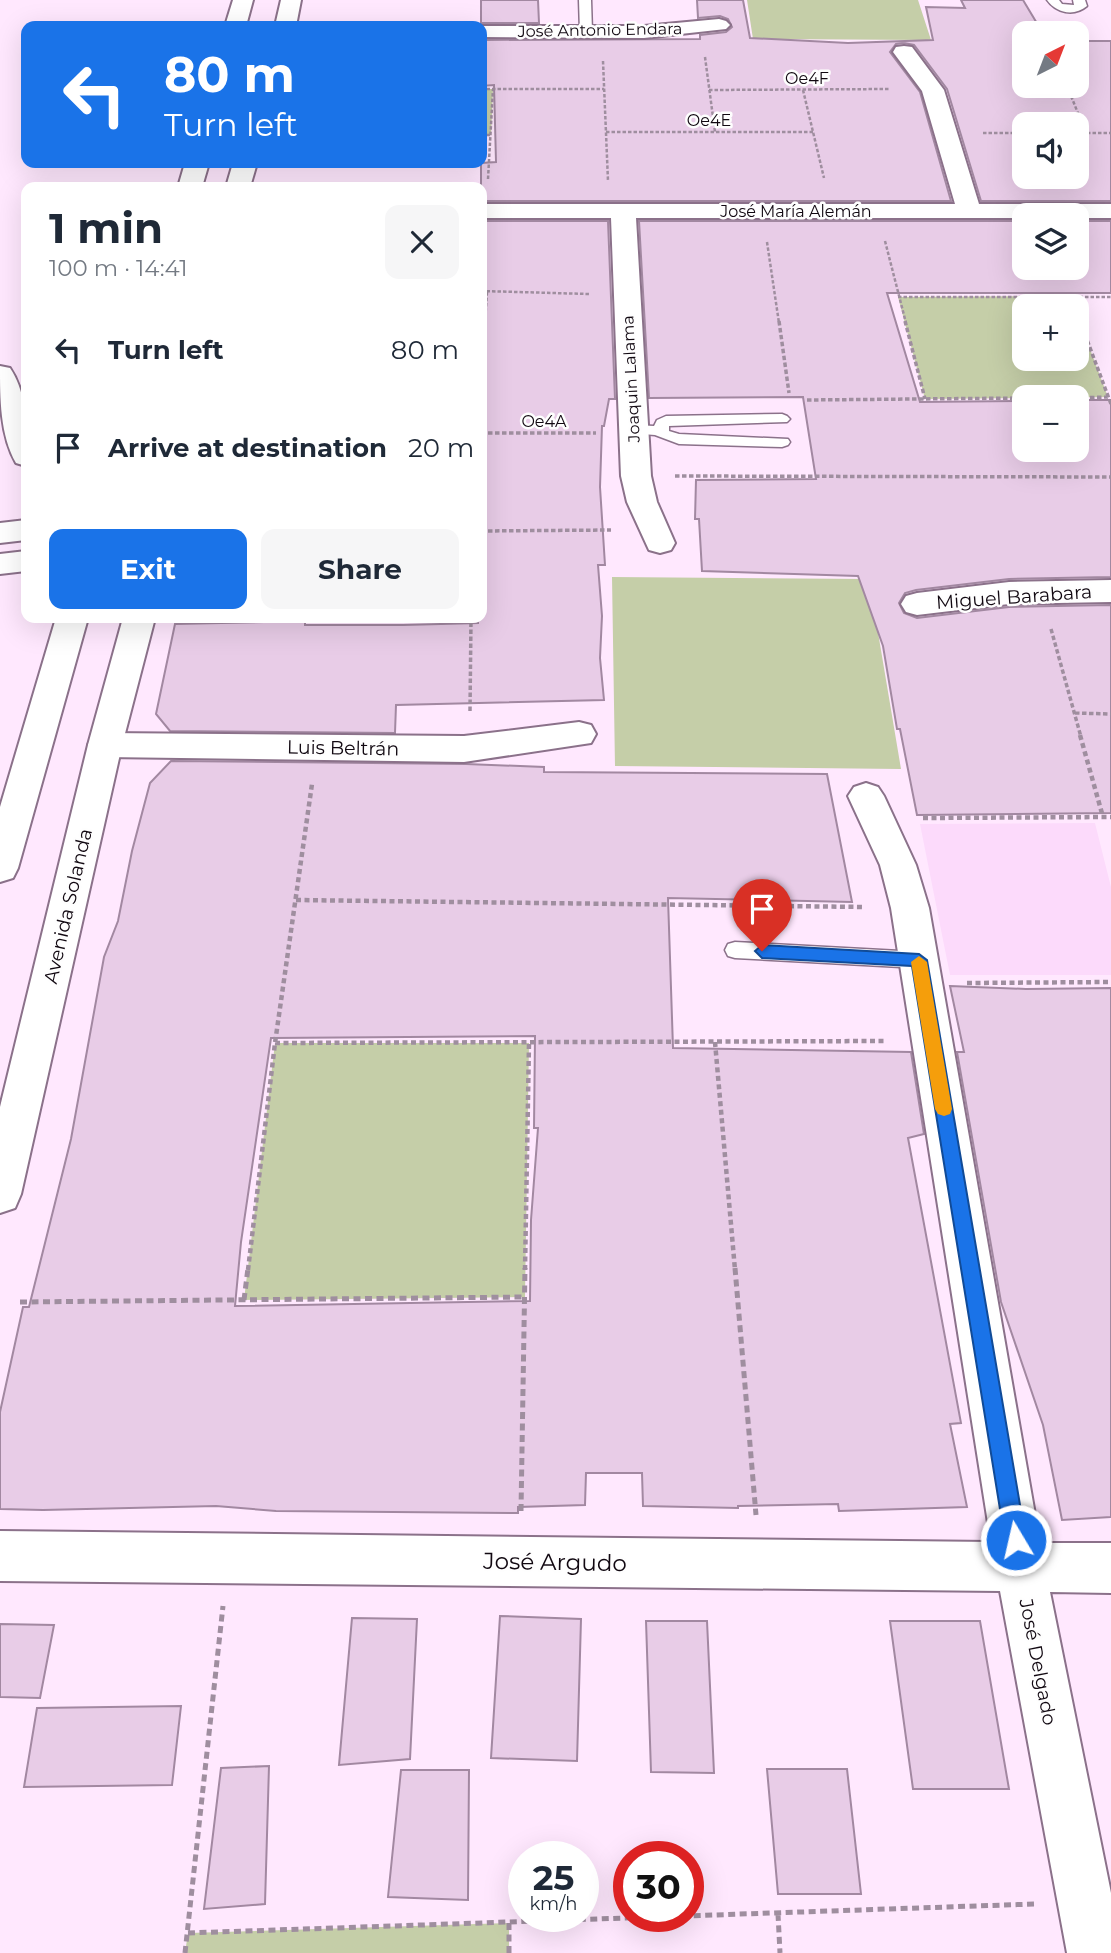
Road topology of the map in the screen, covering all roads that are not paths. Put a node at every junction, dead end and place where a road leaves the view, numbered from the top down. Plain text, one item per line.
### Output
1 (243, 0) edge
2 (291, 0) edge
3 (585, 0) edge
4 (1053, 0) edge
5 (1079, 0) edge
6 (237, 21) edge
7 (287, 21) edge
8 (719, 25) dead end
9 (487, 32) edge
10 (586, 32) junction
11 (904, 52) dead end
12 (487, 211) edge
13 (624, 211) junction
14 (969, 211) junction
15 (1111, 211) edge
16 (0, 374) edge
17 (5, 404) edge
18 (782, 419) dead end
19 (634, 431) junction
20 (782, 442) dead end
21 (21, 444) edge
22 (21, 531) edge
23 (0, 533) edge
24 (660, 543) dead end
25 (21, 562) edge
26 (0, 564) edge
27 (1111, 591) edge
28 (917, 604) dead end
29 (71, 623) edge
30 (152, 623) edge
31 (579, 734) dead end
32 (106, 745) junction
33 (866, 796) dead end
34 (0, 868) edge
35 (735, 950) dead end
36 (919, 960) junction
37 (0, 1194) edge
38 (0, 1556) edge
39 (1020, 1567) junction
40 (1111, 1568) edge
41 (1094, 1953) edge

1 - 6 street
2 - 7 street
3 - 10 lane
4 - 5 lane
8 - 10 street, José Antonio Endara
9 - 10 street, José Antonio Endara
11 - 14 street
12 - 13 street, José María Alemán
13 - 14 street, José María Alemán
13 - 19 street, Joaquin Lalama
14 - 15 street, José María Alemán
16 - 17 street
17 - 21 street
18 - 19 lane
19 - 20 lane
19 - 24 street, Joaquin Lalama
22 - 23 street
25 - 26 street
27 - 28 street, Miguel Barabara
29 - 34 street
30 - 32 street, Avenida Solanda
31 - 32 street, Luis Beltrán
32 - 37 street, Avenida Solanda
33 - 36 street, José Delgado
35 - 36 lane
36 - 39 street, José Delgado
38 - 39 street, José Argudo
39 - 40 street, José Argudo
39 - 41 street, José Delgado

